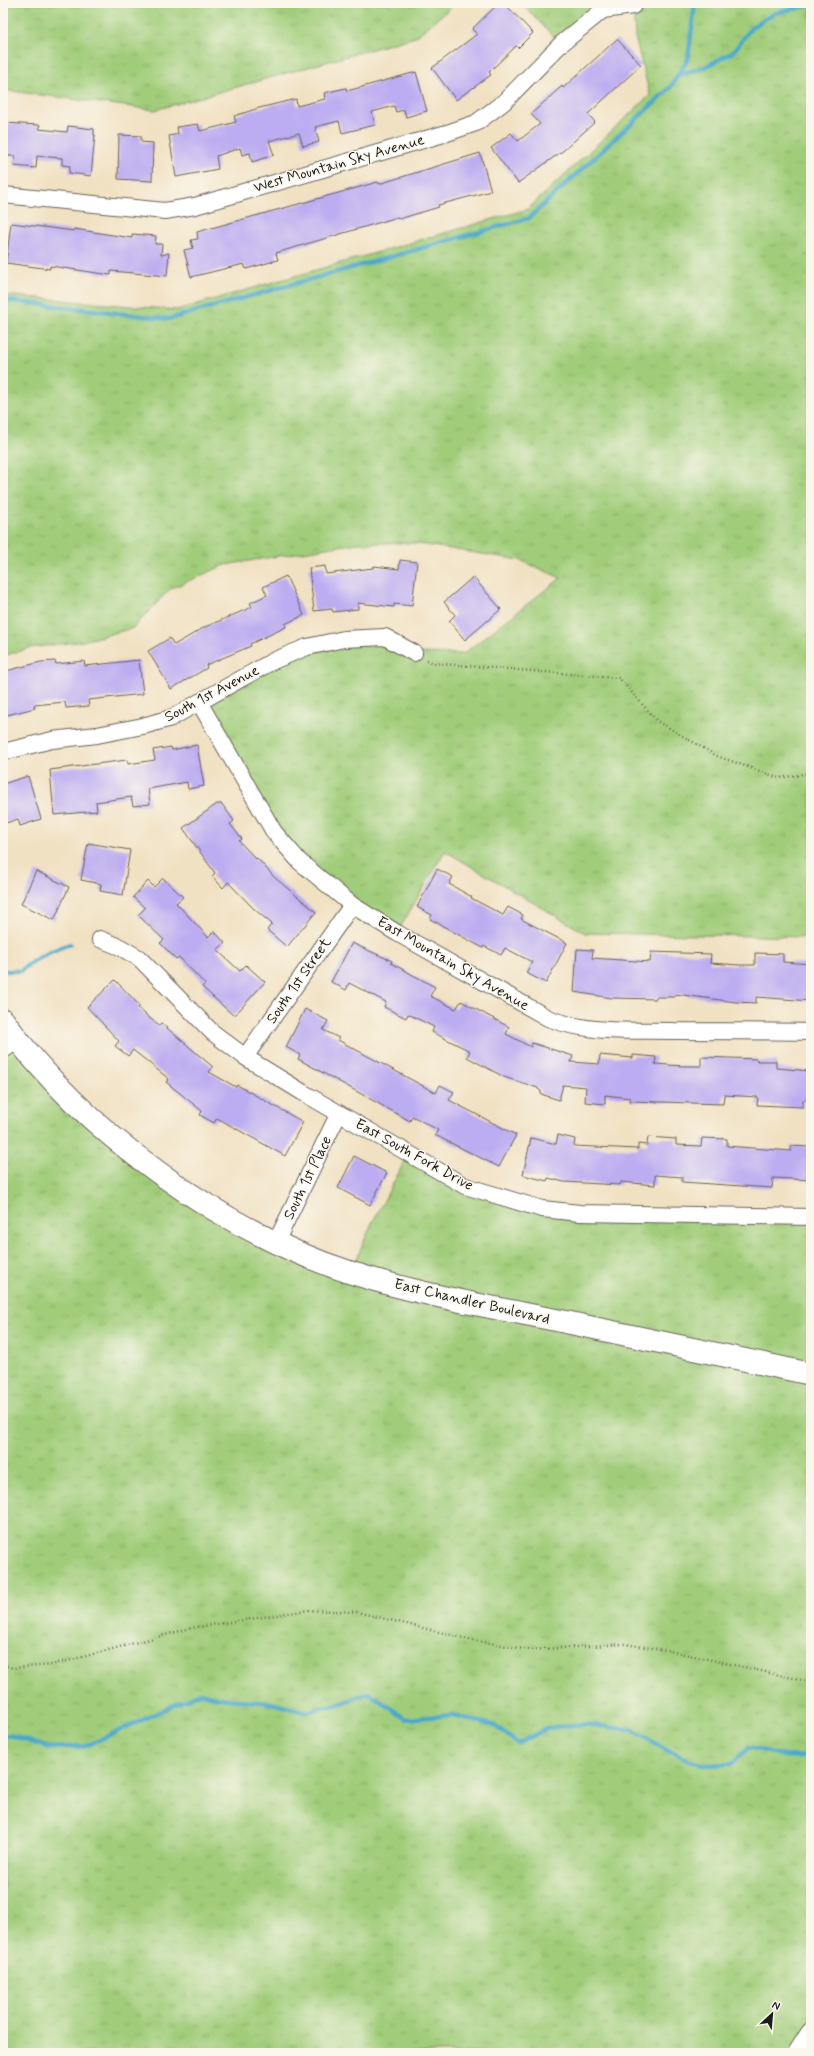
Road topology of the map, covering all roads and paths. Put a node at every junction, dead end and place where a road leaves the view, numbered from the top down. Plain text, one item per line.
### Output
1 (633, 6) dead end
2 (3, 195) edge
3 (414, 654) joint
4 (199, 702) junction
5 (3, 752) edge
6 (811, 773) edge
7 (352, 905) junction
8 (100, 939) dead end
9 (3, 1020) edge
10 (811, 1032) edge
11 (10, 1043) edge
12 (245, 1056) junction
13 (339, 1113) junction
14 (811, 1217) edge
15 (276, 1242) junction
16 (811, 1374) edge
17 (3, 1665) edge
18 (811, 1682) edge
19 (811, 2033) edge
20 (798, 2053) edge

1 - 2 street, West Mountain Sky Avenue
3 - 4 street, South 1st Avenue
3 - 6 path
4 - 5 street, South 1st Avenue
4 - 7 street, East Mountain Sky Avenue
7 - 10 street, East Mountain Sky Avenue
7 - 12 street, South 1st Street
8 - 12 street, East South Fork Drive
9 - 11 main road, East Chandler Boulevard
11 - 15 main road, East Chandler Boulevard
12 - 13 street, East South Fork Drive
13 - 14 street, East South Fork Drive
13 - 15 street, South 1st Place
15 - 16 main road, East Chandler Boulevard
17 - 18 path
19 - 20 street

